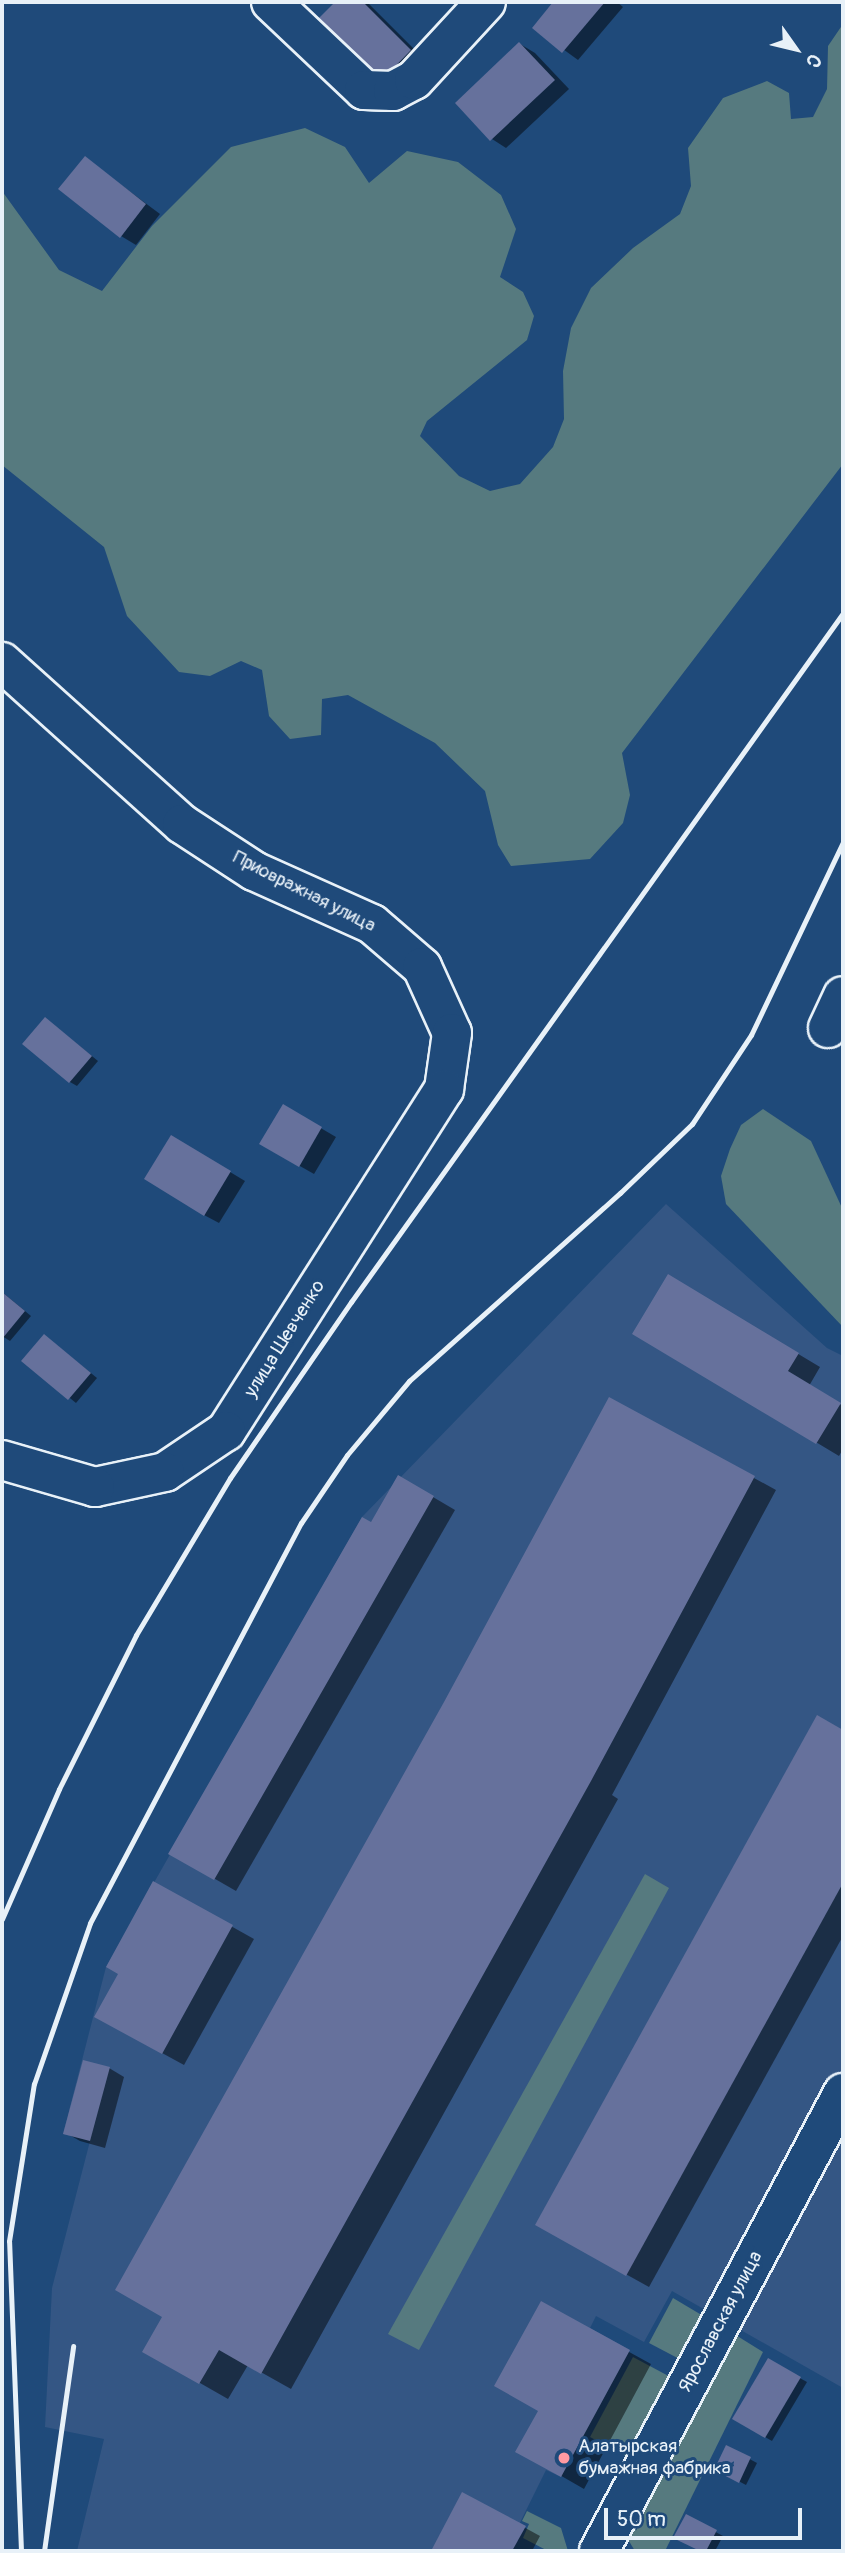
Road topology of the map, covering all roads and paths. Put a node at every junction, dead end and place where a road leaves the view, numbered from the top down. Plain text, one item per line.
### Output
1 (271, 2) edge
2 (486, 2) edge
3 (2, 662) edge
4 (452, 1033) joint
5 (2, 1460) edge
6 (843, 2093) edge
7 (600, 2551) edge

1 - 2 street
3 - 4 street, Приовражная улица
4 - 5 street, улица Шевченко
6 - 7 street, Ярославская улица

